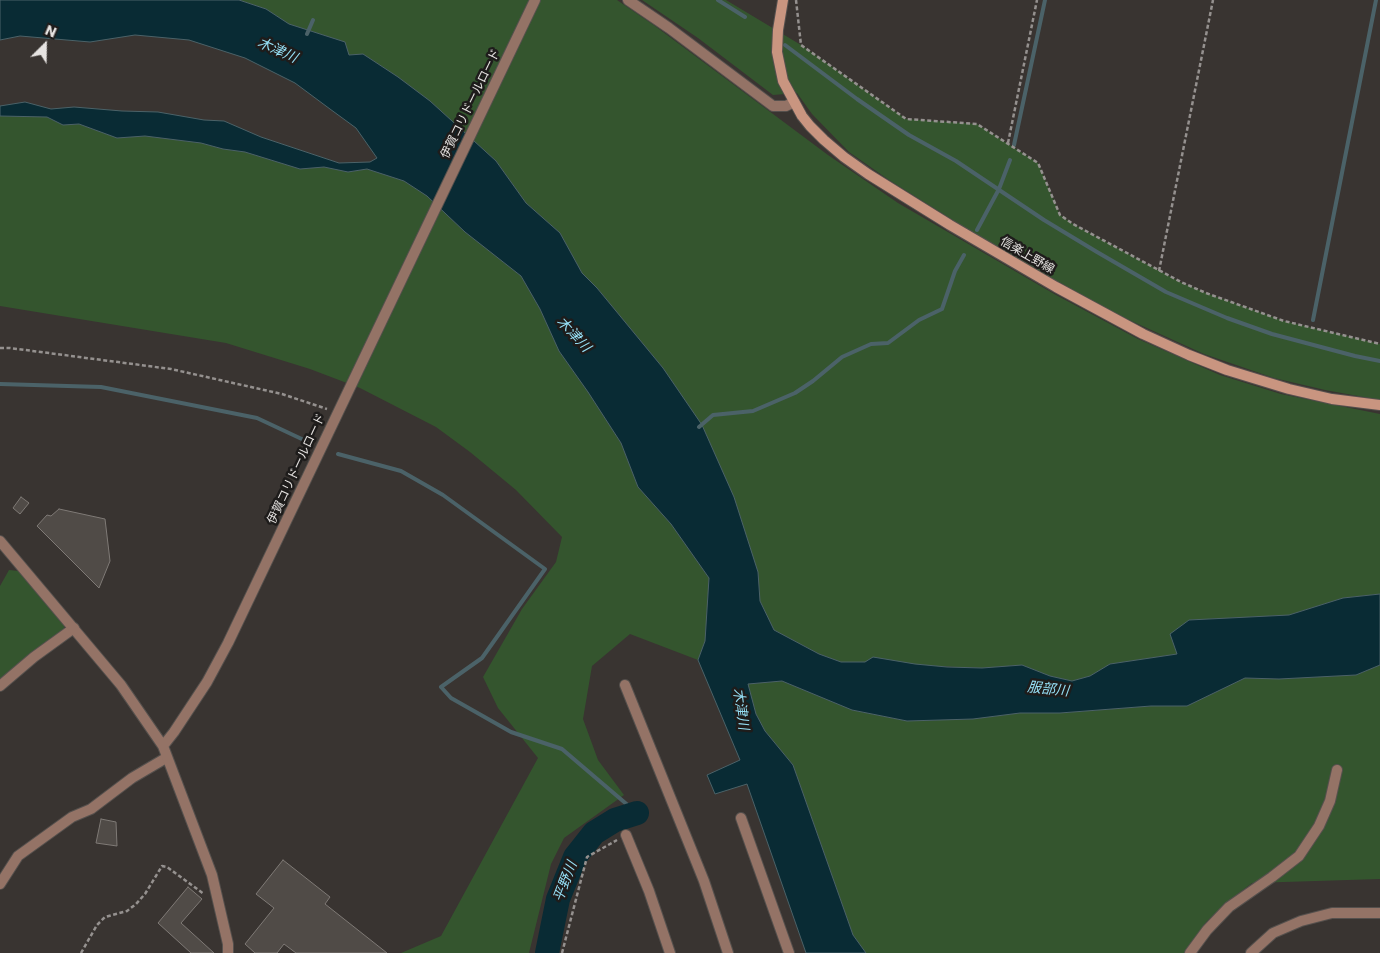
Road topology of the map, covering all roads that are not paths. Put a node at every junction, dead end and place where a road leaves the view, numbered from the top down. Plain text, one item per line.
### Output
1 (535, 0) edge
2 (628, 0) edge
3 (783, 0) edge
4 (794, 102) junction
5 (1380, 405) edge
6 (0, 541) edge
7 (74, 628) junction
8 (625, 685) dead end
9 (0, 686) edge
10 (163, 746) junction
11 (166, 758) junction
12 (1337, 770) dead end
13 (741, 818) dead end
14 (626, 835) road end
15 (0, 884) edge
16 (1380, 913) edge
17 (228, 953) edge
18 (670, 953) edge
19 (728, 953) edge
20 (789, 953) edge
21 (1190, 953) edge
22 (1251, 953) edge

1 - 10 street, 伊賀コリドールロード
2 - 4 street
3 - 4 main road, 信楽上野線
4 - 5 main road, 信楽上野線
6 - 7 street
7 - 9 street
7 - 10 street
8 - 19 street
10 - 11 street
11 - 15 street
11 - 17 street
12 - 21 street
13 - 20 street
14 - 18 street
16 - 22 street

